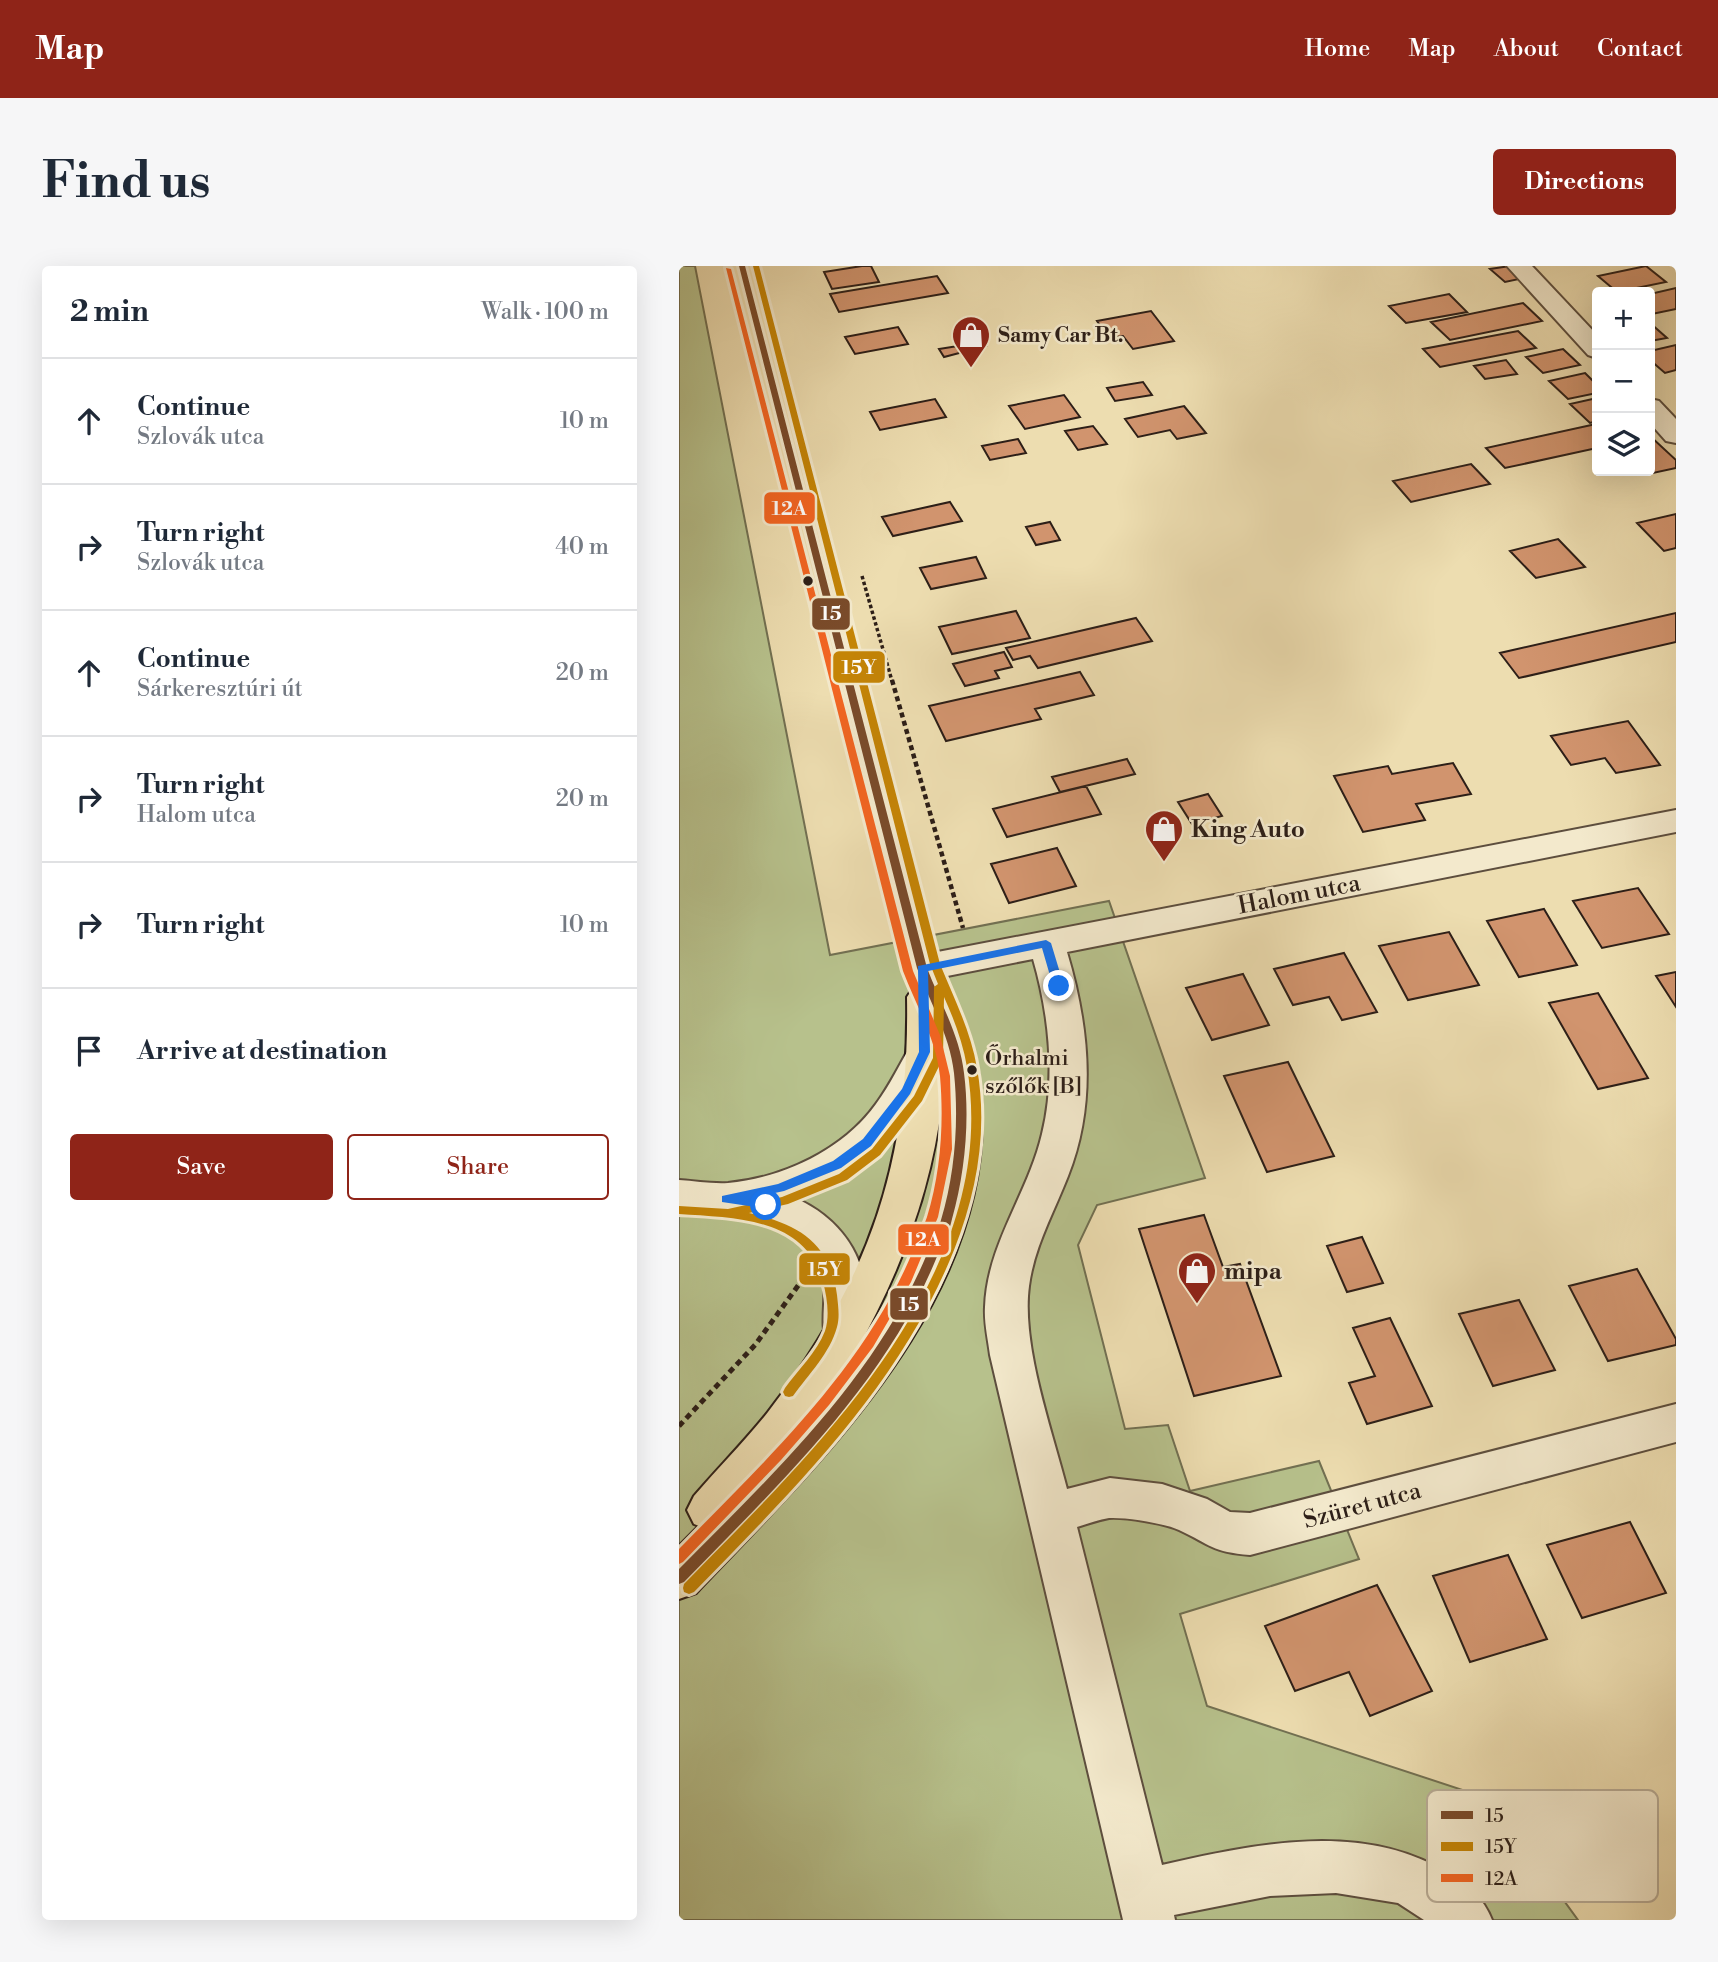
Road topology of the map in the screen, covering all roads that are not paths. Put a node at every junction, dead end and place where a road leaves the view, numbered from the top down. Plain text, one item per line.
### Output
1 (742, 266) edge
2 (1519, 266) edge
3 (1592, 345) edge
4 (1655, 412) edge
5 (1676, 435) edge
6 (1676, 821) edge
7 (1046, 943) junction
8 (923, 972) junction
9 (925, 1052) junction
10 (679, 1196) edge
11 (726, 1199) junction
12 (843, 1335) junction
13 (1676, 1423) edge
14 (1050, 1513) junction
15 (679, 1542) edge
16 (679, 1578) edge
17 (1427, 1892) edge
18 (1445, 1902) edge
19 (1146, 1908) edge
20 (1466, 1920) edge

1 - 8 main road
2 - 3 street
4 - 5 street
6 - 7 street, Halom utca
7 - 8 street, Halom utca
7 - 14 street
8 - 9 main road
8 - 16 main road
9 - 11 street
9 - 12 main road
10 - 11 street
11 - 12 street
12 - 15 main road
13 - 14 street, Szüret utca
14 - 19 street
17 - 19 street
18 - 20 street

